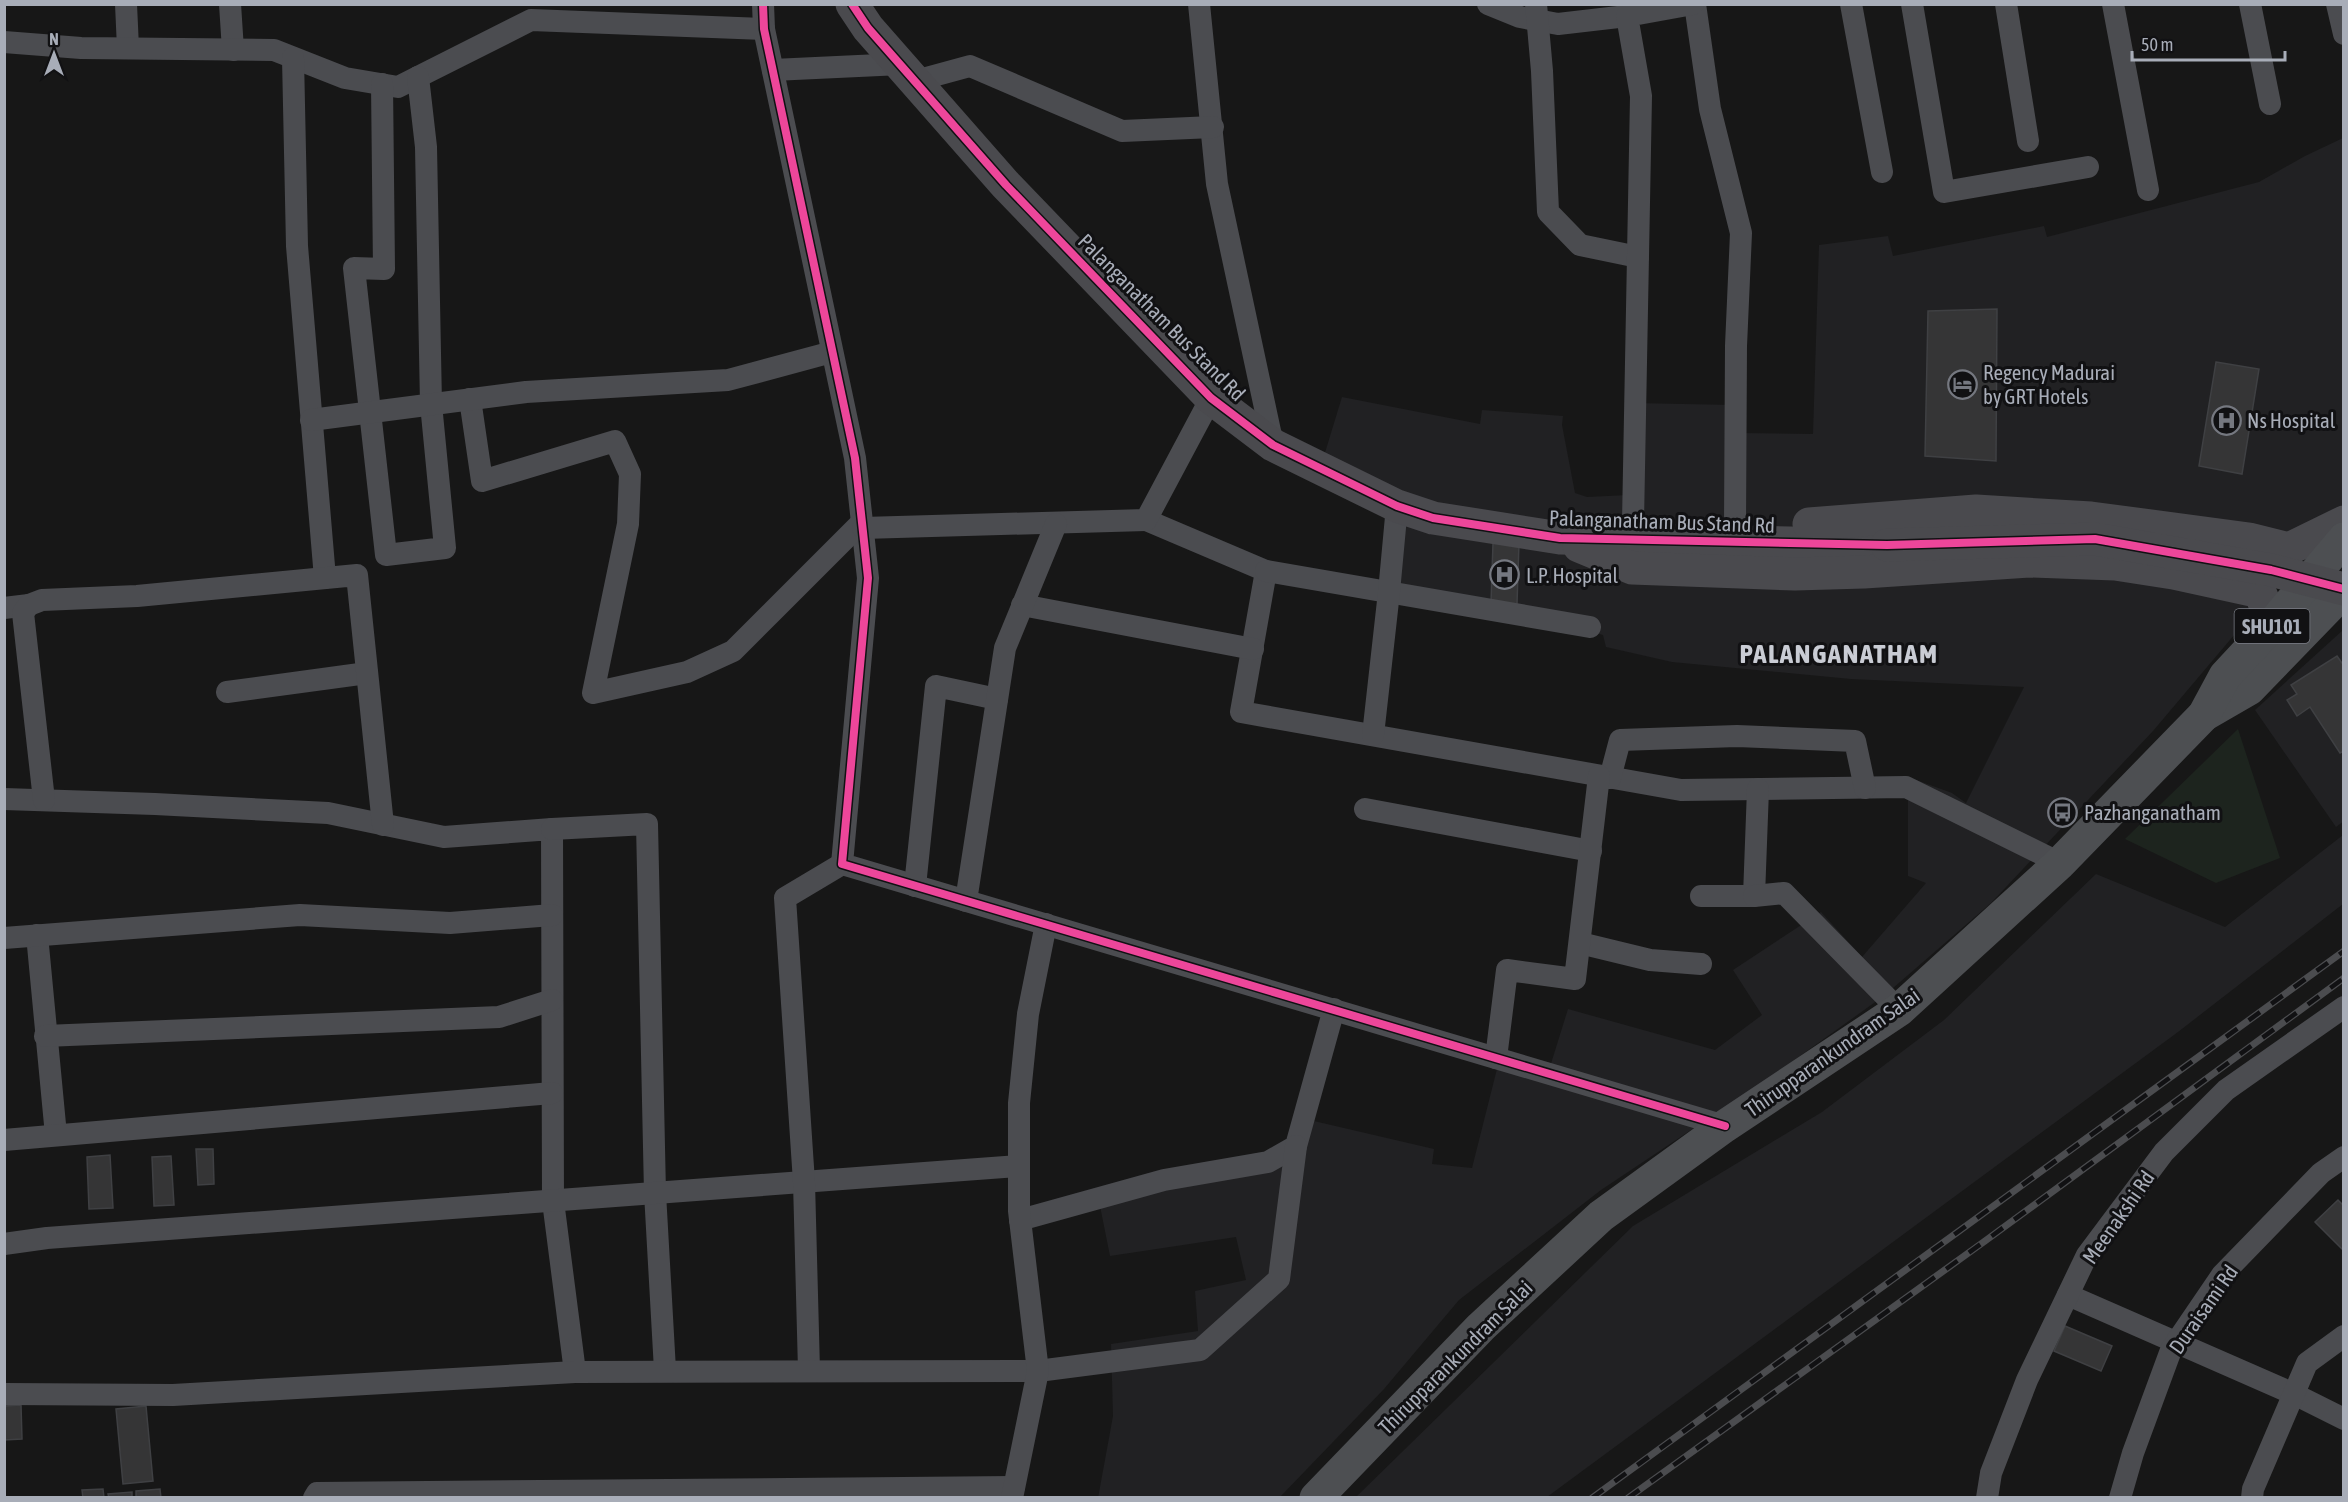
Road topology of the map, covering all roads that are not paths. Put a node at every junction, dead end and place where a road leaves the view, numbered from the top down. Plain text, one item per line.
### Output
1 (126, 4) edge
2 (231, 4) edge
3 (763, 4) edge
4 (852, 4) edge
5 (1199, 4) edge
6 (1488, 4) edge
7 (1694, 4) edge
8 (1851, 4) edge
9 (1912, 4) edge
10 (2006, 4) edge
11 (2113, 4) edge
12 (2250, 4) edge
13 (2337, 4) edge
14 (1659, 7) edge
15 (1537, 12) edge
16 (643, 14) edge
17 (1626, 16) junction
18 (764, 29) junction
19 (2343, 34) edge
20 (4, 42) edge
21 (128, 48) junction
22 (233, 50) junction
23 (293, 58) junction
24 (773, 70) junction
25 (908, 73) junction
26 (418, 77) junction
27 (382, 84) junction
28 (2270, 104) dead end
29 (1213, 127) junction
30 (2028, 141) dead end
31 (2088, 167) dead end
32 (1882, 172) dead end
33 (2148, 190) dead end
34 (1638, 258) junction
35 (832, 352) junction
36 (1211, 398) junction
37 (470, 399) junction
38 (431, 404) junction
39 (369, 412) junction
40 (312, 420) junction
41 (1273, 445) junction
42 (1397, 506) junction
43 (1146, 520) junction
44 (1633, 522) junction
45 (2343, 522) edge
46 (1056, 524) junction
47 (1735, 524) junction
48 (862, 525) junction
49 (1560, 538) junction
50 (2343, 539) edge
51 (1266, 571) junction
52 (325, 578) junction
53 (1389, 592) junction
54 (2260, 592) junction
55 (2342, 594) edge
56 (2294, 598) junction
57 (29, 605) junction
58 (1022, 605) junction
59 (4, 608) edge
60 (1590, 627) dead end
61 (2265, 633) junction
62 (1253, 649) junction
63 (367, 673) junction
64 (227, 692) dead end
65 (997, 699) junction
66 (2204, 715) junction
67 (1373, 735) junction
68 (1605, 777) junction
69 (1865, 788) junction
70 (1758, 789) junction
71 (4, 799) edge
72 (44, 800) junction
73 (1365, 809) dead end
74 (383, 825) junction
75 (552, 829) junction
76 (1591, 851) junction
77 (2060, 862) junction
78 (842, 864) junction
79 (915, 886) junction
80 (1701, 896) dead end
81 (1754, 896) junction
82 (966, 901) junction
83 (552, 915) junction
84 (1046, 924) junction
85 (37, 935) junction
86 (4, 938) edge
87 (1580, 943) junction
88 (1701, 964) dead end
89 (552, 1000) junction
90 (2343, 1007) edge
91 (1334, 1010) junction
92 (1899, 1010) junction
93 (45, 1036) junction
94 (1496, 1058) junction
95 (552, 1094) junction
96 (1725, 1126) junction
97 (56, 1135) junction
98 (4, 1140) edge
99 (1296, 1146) junction
100 (2343, 1157) edge
101 (1019, 1166) junction
102 (804, 1182) junction
103 (655, 1193) junction
104 (553, 1201) junction
105 (1020, 1220) junction
106 (4, 1244) edge
107 (2068, 1295) junction
108 (2343, 1336) edge
109 (2176, 1343) junction
110 (665, 1370) junction
111 (809, 1370) junction
112 (1038, 1371) junction
113 (575, 1372) junction
114 (4, 1394) edge
115 (2294, 1394) junction
116 (2343, 1419) edge
117 (1013, 1492) edge
118 (314, 1497) edge
119 (1316, 1497) edge
120 (1987, 1497) edge
121 (2120, 1497) edge
122 (2252, 1497) edge

1 - 21 street
2 - 22 street
3 - 18 street
4 - 25 street, Palanganatham Bus Stand Rd
5 - 29 street
6 - 15 street
7 - 14 street
7 - 47 street
8 - 32 street
9 - 31 street
10 - 30 street
11 - 33 street
12 - 28 street
13 - 19 street
14 - 17 street
15 - 17 street
15 - 34 street
16 - 18 street
16 - 26 street
17 - 34 street
18 - 24 street
20 - 21 street
21 - 22 street
22 - 23 street
23 - 27 street
23 - 40 street
24 - 25 street
24 - 35 street
25 - 29 street
25 - 36 street, Palanganatham Bus Stand Rd
26 - 27 street
26 - 38 street
27 - 39 street
29 - 41 street
34 - 44 street
35 - 37 street
35 - 48 street
36 - 41 street, Palanganatham Bus Stand Rd
36 - 43 street
37 - 38 street
37 - 48 street
38 - 39 street
38 - 39 street
39 - 40 street
40 - 52 street
41 - 42 street, Palanganatham Bus Stand Rd
42 - 49 street, Palanganatham Bus Stand Rd
42 - 53 street
43 - 46 street
43 - 51 street
44 - 47 street
44 - 49 street
45 - 47 street
46 - 48 street
46 - 58 street
48 - 78 street
49 - 54 street
49 - 55 street, Palanganatham Bus Stand Rd, bridge
50 - 56 main road, Thirupparankundram Salai / SHU101
51 - 53 street
51 - 62 street
52 - 57 street
52 - 63 street
53 - 60 street
53 - 67 street
54 - 56 street
54 - 61 street
55 - 56 street
55 - 66 main road, Thirupparankundram Salai / SHU101
56 - 61 main road, Thirupparankundram Salai / SHU101
57 - 59 street
57 - 72 street
58 - 62 street
58 - 65 street
61 - 66 main road, Thirupparankundram Salai / SHU101
62 - 67 street
63 - 64 street
63 - 74 street
65 - 79 street
65 - 82 street
66 - 77 main road, Thirupparankundram Salai / SHU101
67 - 68 street
68 - 69 street
68 - 70 street
68 - 76 street
69 - 70 street
69 - 77 street
70 - 81 street
71 - 72 street
72 - 74 street
73 - 76 street
74 - 75 street
75 - 83 street
75 - 103 street
76 - 87 street
77 - 92 main road, Thirupparankundram Salai / SHU101
78 - 79 street
78 - 102 street
79 - 82 street
80 - 81 street
81 - 92 street
82 - 84 street
83 - 85 street
83 - 89 street
84 - 91 street
84 - 101 street
85 - 86 street
85 - 93 street
87 - 88 street
87 - 94 street
89 - 93 street
89 - 95 street
90 - 107 street, Meenakshi Rd
91 - 94 street
91 - 99 street
92 - 96 main road, Thirupparankundram Salai / SHU101
93 - 97 street
94 - 96 street
95 - 97 street
95 - 104 street
96 - 119 main road, Thirupparankundram Salai / SHU101
97 - 98 street
99 - 105 street
99 - 112 street
100 - 109 street, Duraisami Rd
101 - 102 street
101 - 105 street
102 - 103 street
102 - 111 street
103 - 104 street
103 - 110 street
104 - 106 street
104 - 113 street
105 - 112 street
107 - 109 street
107 - 120 street, Meenakshi Rd
108 - 115 street
109 - 115 street
109 - 121 street, Duraisami Rd
110 - 111 street
110 - 113 street
111 - 112 street
112 - 117 street
113 - 114 street
115 - 116 street
115 - 122 street
117 - 118 street

